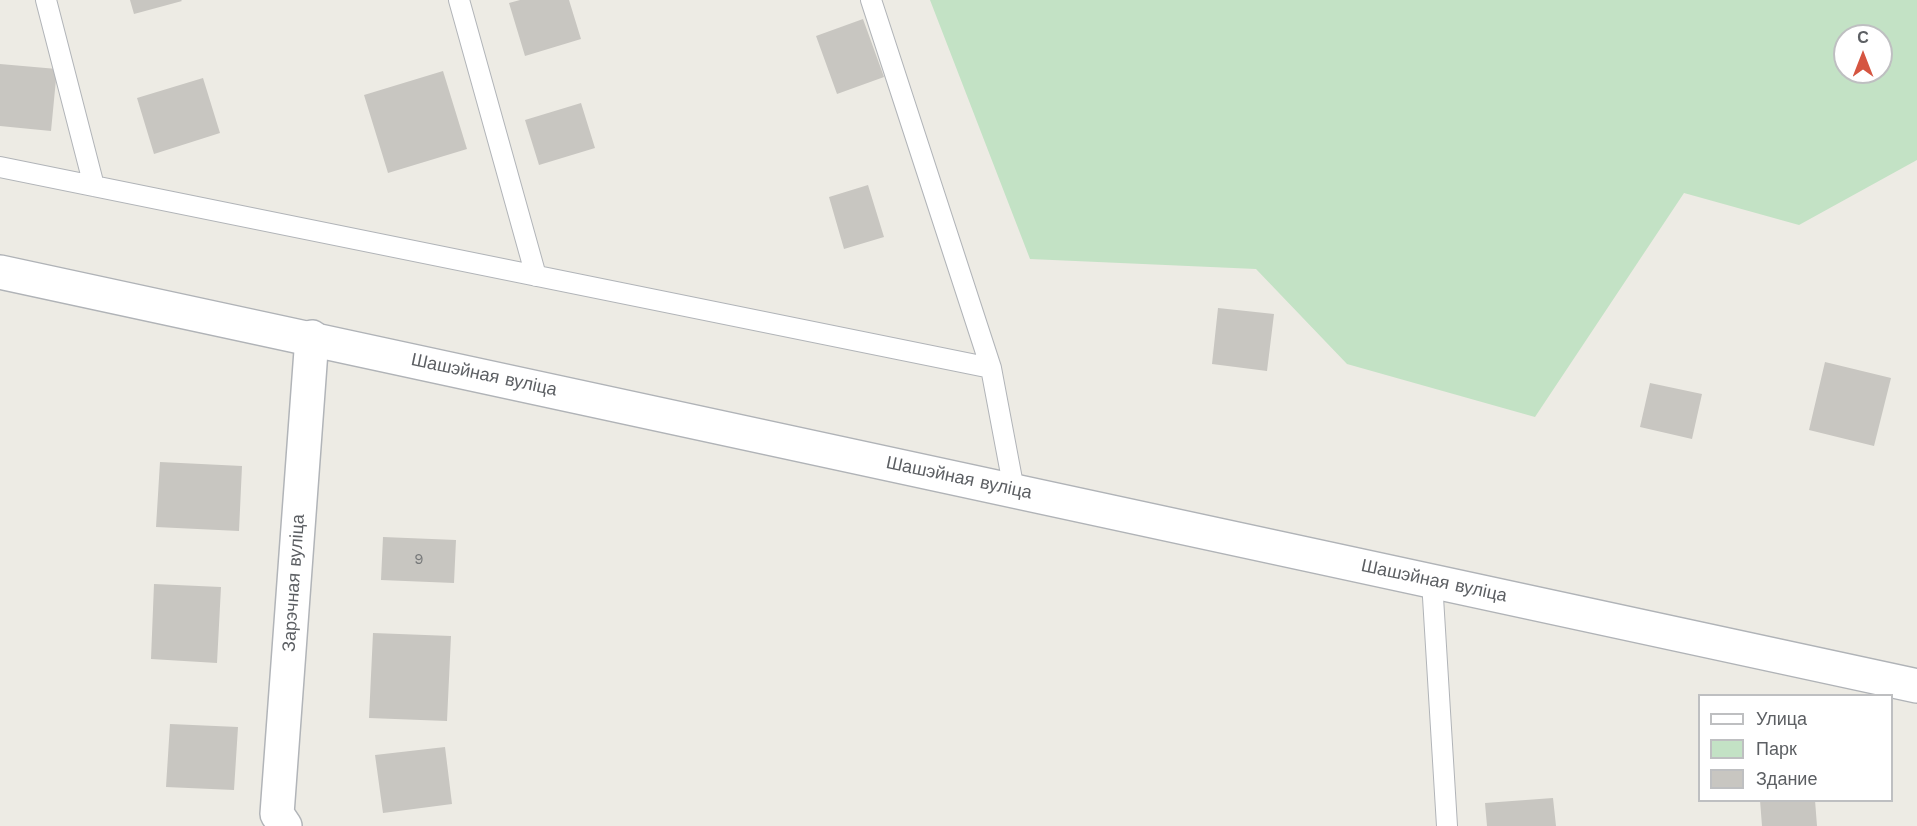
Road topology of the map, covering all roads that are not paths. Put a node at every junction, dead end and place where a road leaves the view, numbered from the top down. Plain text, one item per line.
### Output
1 (46, 0) edge
2 (459, 0) edge
3 (871, 0) edge
4 (0, 167) edge
5 (94, 186) junction
6 (0, 272) edge
7 (536, 276) junction
8 (312, 338) junction
9 (991, 368) junction
10 (1014, 490) junction
11 (1432, 581) junction
12 (1917, 686) edge
13 (285, 826) edge
14 (1447, 826) edge

1 - 5 lane
2 - 7 lane
3 - 9 lane
4 - 5 lane
5 - 7 lane
6 - 8 main road, Шашэйная вуліца
7 - 9 lane
8 - 10 main road, Шашэйная вуліца
8 - 13 main road, Зарэчная вуліца
9 - 10 lane
10 - 11 main road, Шашэйная вуліца
11 - 12 main road, Шашэйная вуліца
11 - 14 lane

